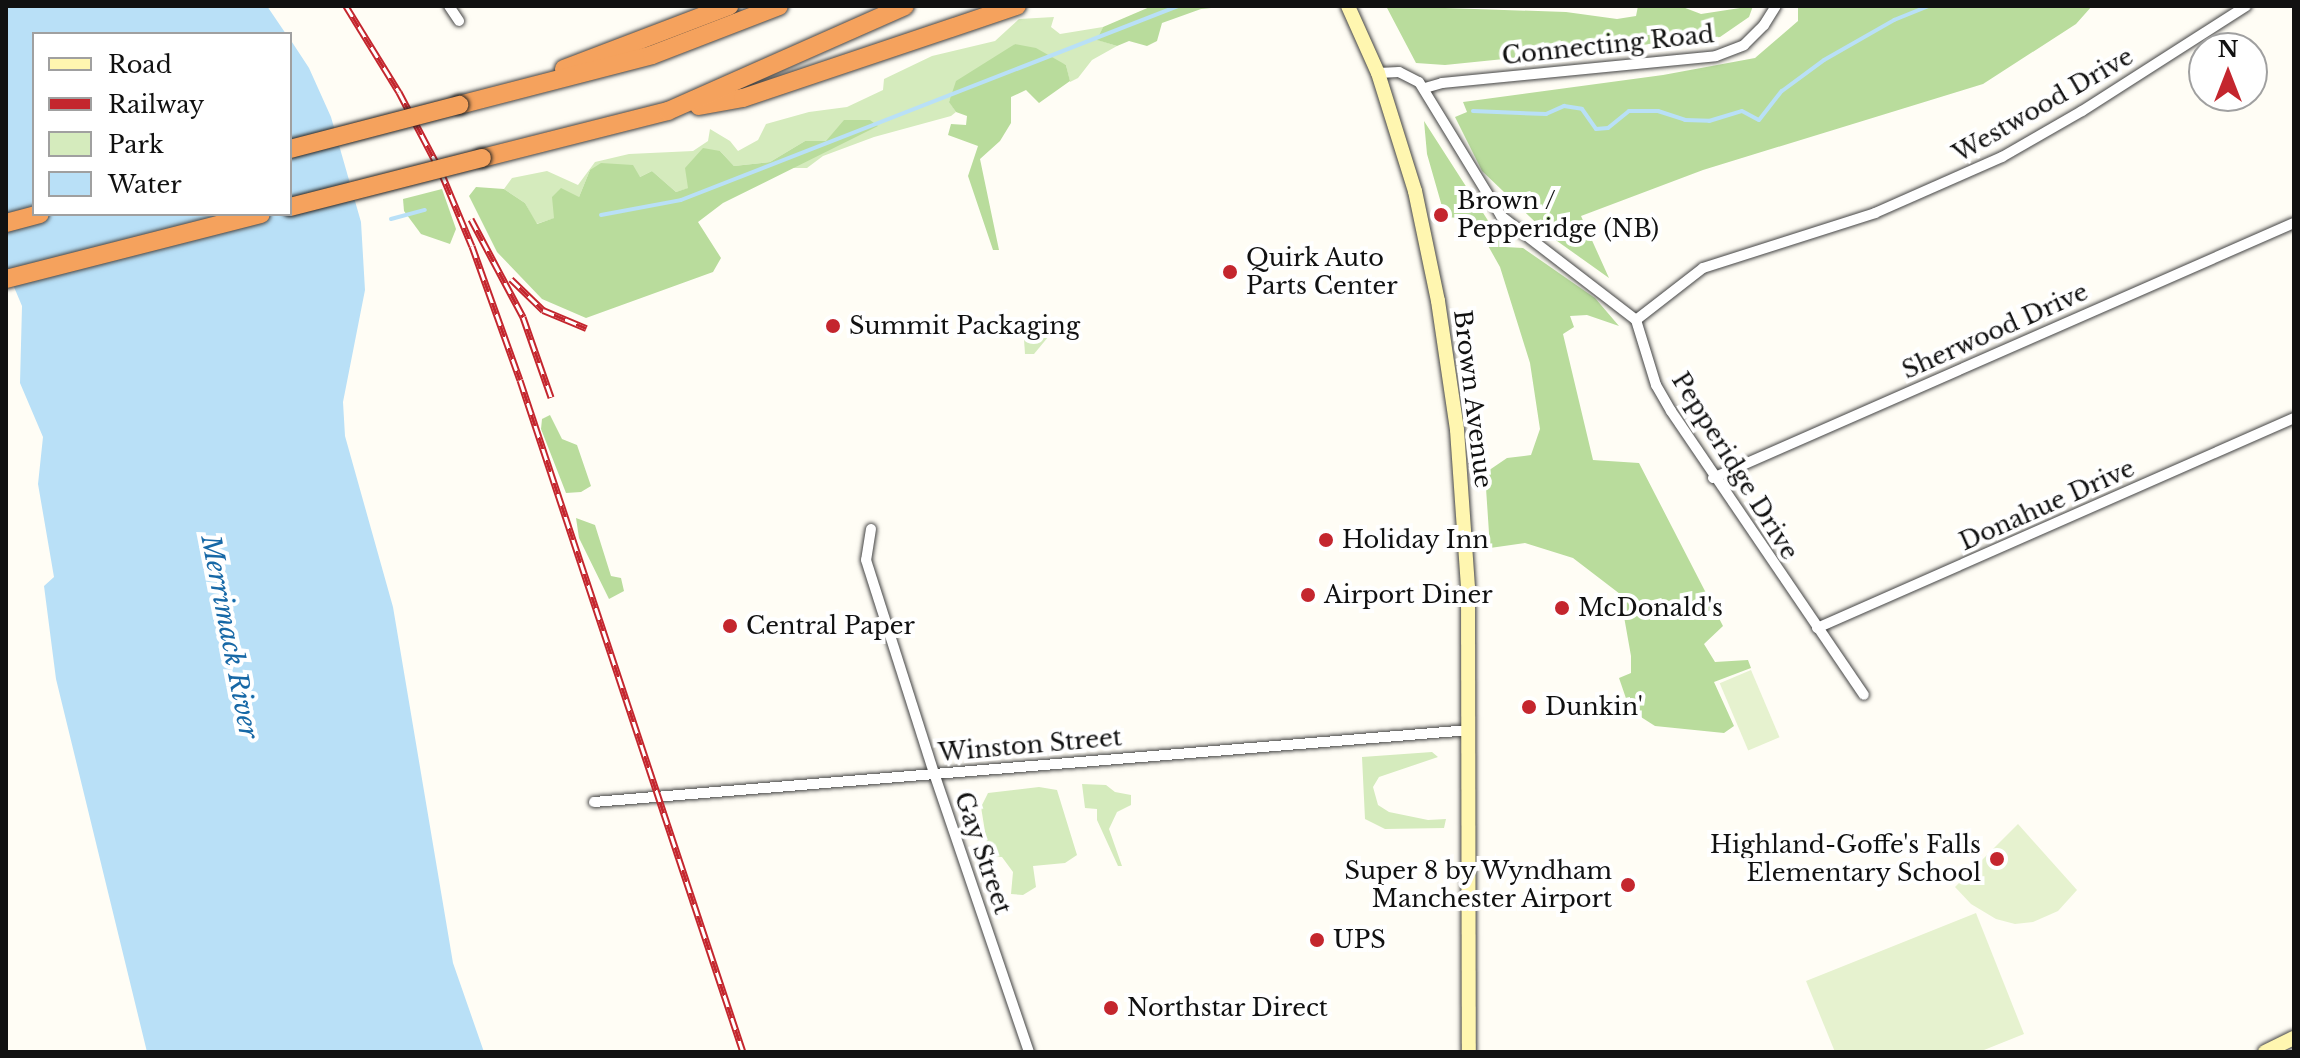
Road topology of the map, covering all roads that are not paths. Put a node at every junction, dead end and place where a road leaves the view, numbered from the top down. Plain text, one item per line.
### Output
1 (449, 6) edge
2 (729, 6) edge
3 (779, 6) edge
4 (905, 6) edge
5 (1017, 6) edge
6 (1348, 6) edge
7 (1776, 6) edge
8 (2246, 6) edge
9 (459, 21) dead end
10 (1378, 73) junction
11 (1425, 88) junction
12 (513, 91) junction
13 (668, 111) junction
14 (292, 148) edge
15 (292, 206) edge
16 (32, 216) edge
17 (253, 216) edge
18 (6, 223) edge
19 (2294, 223) edge
20 (6, 279) edge
21 (1636, 320) junction
22 (2294, 418) edge
23 (1713, 478) junction
24 (871, 529) dead end
25 (1817, 628) junction
26 (1864, 695) dead end
27 (1469, 730) junction
28 (934, 773) junction
29 (594, 802) dead end
30 (2294, 1038) edge
31 (1029, 1052) edge
32 (1469, 1052) edge
33 (2265, 1052) edge

1 - 9 street
2 - 12 highway
3 - 12 highway
4 - 13 highway
5 - 13 highway
6 - 10 main road, Brown Avenue
7 - 11 street, Connecting Road
8 - 21 street, Westwood Drive
10 - 11 street
10 - 27 main road, Brown Avenue
11 - 21 street
12 - 14 highway, bridge
13 - 15 highway, bridge
16 - 18 highway
17 - 20 highway
19 - 23 street, Sherwood Drive
21 - 23 street, Pepperidge Drive
22 - 25 street, Donahue Drive
23 - 25 street, Pepperidge Drive
24 - 28 street, Gay Street
25 - 26 street, Pepperidge Drive
27 - 28 street, Winston Street
27 - 32 main road, Brown Avenue
28 - 29 street, Winston Street
28 - 31 street, Gay Street
30 - 33 main road

